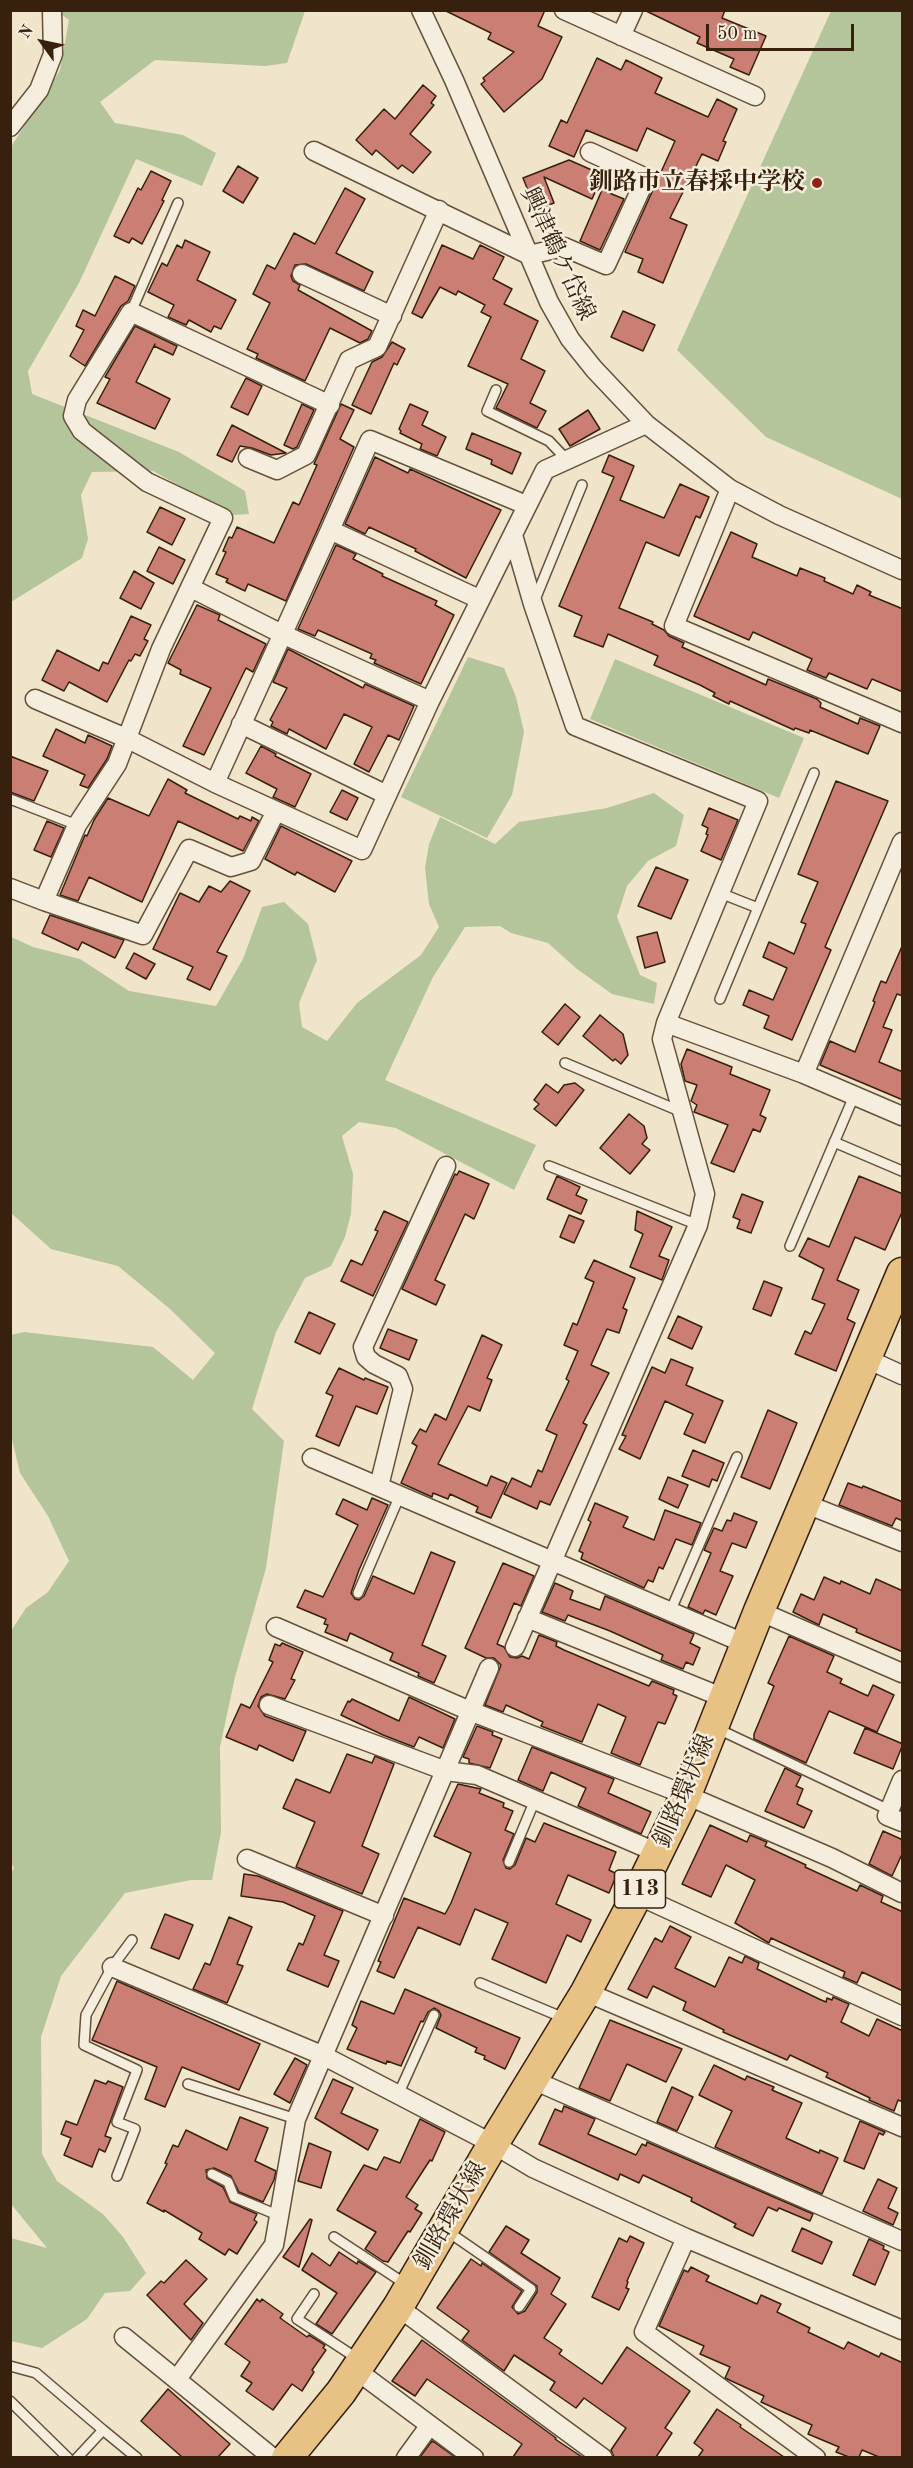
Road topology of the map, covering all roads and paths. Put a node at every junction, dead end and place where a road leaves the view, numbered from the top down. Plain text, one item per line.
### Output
1 (52, 10) edge
2 (422, 10) edge
3 (633, 10) edge
4 (575, 13) edge
5 (621, 36) junction
6 (755, 96) dead end
7 (10, 127) edge
8 (314, 151) dead end
9 (590, 152) dead end
10 (178, 203) dead end
11 (439, 210) junction
12 (529, 255) junction
13 (302, 274) dead end
14 (131, 312) junction
15 (392, 316) junction
16 (496, 390) dead end
17 (330, 405) junction
18 (646, 424) junction
19 (248, 458) dead end
20 (567, 460) junction
21 (582, 485) dead end
22 (730, 489) junction
23 (526, 505) junction
24 (330, 531) junction
25 (513, 535) junction
26 (903, 570) edge
27 (191, 588) junction
28 (479, 599) junction
29 (533, 604) junction
30 (282, 634) junction
31 (35, 699) dead end
32 (430, 701) junction
33 (903, 723) edge
34 (241, 724) junction
35 (128, 739) junction
36 (814, 773) dead end
37 (215, 783) junction
38 (387, 795) junction
39 (10, 799) edge
40 (276, 811) junction
41 (77, 825) junction
42 (903, 842) edge
43 (10, 888) edge
44 (720, 893) junction
45 (44, 900) junction
46 (758, 908) junction
47 (720, 999) dead end
48 (666, 1023) junction
49 (565, 1063) dead end
50 (804, 1074) junction
51 (854, 1096) junction
52 (682, 1112) junction
53 (903, 1116) edge
54 (834, 1142) junction
55 (446, 1166) dead end
56 (549, 1166) dead end
57 (903, 1171) edge
58 (698, 1225) junction
59 (790, 1246) dead end
60 (903, 1273) edge
61 (867, 1359) junction
62 (903, 1375) edge
63 (737, 1457) dead end
64 (312, 1458) dead end
65 (379, 1486) junction
66 (400, 1495) junction
67 (806, 1504) junction
68 (903, 1542) edge
69 (552, 1562) junction
70 (358, 1593) dead end
71 (759, 1611) junction
72 (670, 1612) junction
73 (527, 1618) junction
74 (276, 1627) dead end
75 (746, 1644) junction
76 (515, 1647) dead end
77 (489, 1668) dead end
78 (903, 1673) edge
79 (724, 1698) junction
80 (269, 1705) dead end
81 (470, 1711) junction
82 (713, 1727) junction
83 (446, 1771) junction
84 (903, 1780) edge
85 (686, 1795) junction
86 (535, 1800) junction
87 (896, 1816) edge
88 (658, 1853) junction
89 (247, 1859) dead end
90 (509, 1862) dead end
91 (903, 1893) edge
92 (637, 1895) junction
93 (384, 1916) junction
94 (132, 1940) dead end
95 (112, 1967) junction
96 (480, 1983) dead end
97 (586, 1992) junction
98 (434, 2015) dead end
99 (903, 2016) edge
100 (569, 2020) junction
101 (324, 2056) junction
102 (533, 2080) junction
103 (188, 2084) dead end
104 (398, 2095) junction
105 (296, 2119) junction
106 (903, 2127) edge
107 (493, 2144) junction
108 (212, 2174) dead end
109 (117, 2176) dead end
110 (280, 2216) junction
111 (444, 2229) junction
112 (334, 2237) dead end
113 (686, 2238) junction
114 (903, 2241) edge
115 (314, 2294) dead end
116 (404, 2297) junction
117 (519, 2307) dead end
118 (903, 2330) edge
119 (124, 2337) dead end
120 (10, 2366) edge
121 (359, 2366) junction
122 (177, 2379) junction
123 (10, 2401) edge
124 (430, 2425) junction
125 (103, 2430) junction
126 (68, 2457) edge
127 (77, 2457) edge
128 (137, 2457) edge
129 (273, 2457) edge
130 (287, 2457) edge
131 (405, 2457) edge
132 (474, 2457) edge
133 (603, 2457) edge
134 (816, 2457) edge

1 - 7 street
2 - 12 street, 興津鶴ケ岱線
3 - 5 street
4 - 5 street
5 - 6 street
8 - 11 street
9 - 12 street
10 - 14 lane
11 - 12 street
11 - 15 street
12 - 18 street, 興津鶴ケ岱線
13 - 15 street
14 - 17 street
14 - 27 street
15 - 17 street
16 - 20 lane
17 - 19 street
18 - 20 street
18 - 22 street, 興津鶴ケ岱線
20 - 23 street
21 - 29 lane
22 - 26 street, 興津鶴ケ岱線
22 - 33 street
23 - 24 street
23 - 25 street
24 - 28 street
24 - 30 street
25 - 28 street
25 - 29 street
27 - 30 street
27 - 35 street
28 - 32 street
29 - 44 street
30 - 32 street
30 - 34 street
31 - 35 street
32 - 38 street
34 - 37 street
34 - 38 street
35 - 37 street
35 - 41 street
36 - 46 lane
37 - 40 street
38 - 40 street
39 - 41 lane
40 - 45 street
41 - 45 street
42 - 50 street
43 - 45 street
44 - 46 lane
44 - 48 street
46 - 47 lane
48 - 50 street
48 - 52 street
49 - 52 lane
50 - 51 street
51 - 53 street
51 - 54 lane
52 - 58 street
54 - 57 lane
54 - 59 lane
55 - 65 street
56 - 58 lane
58 - 69 street
60 - 61 main road, 釧路環状線 / 113
61 - 62 street
61 - 67 main road, 釧路環状線 / 113
63 - 72 lane
64 - 65 street
65 - 66 street
66 - 69 street
66 - 70 lane
67 - 68 street
67 - 71 main road, 釧路環状線 / 113
69 - 72 street
69 - 73 street
71 - 75 main road, 釧路環状線 / 113
71 - 78 street
72 - 75 street
73 - 76 street
73 - 79 street
74 - 81 street
75 - 79 main road, 釧路環状線 / 113
77 - 81 street
79 - 82 main road, 釧路環状線 / 113
80 - 83 street
81 - 83 street
81 - 85 street
82 - 85 main road, 釧路環状線 / 113
82 - 87 lane
83 - 86 street
83 - 93 street
84 - 87 street
85 - 88 main road, 釧路環状線 / 113
85 - 91 street
86 - 88 street
86 - 90 lane
88 - 92 main road, 釧路環状線 / 113
89 - 93 street
92 - 97 main road, 釧路環状線 / 113
92 - 99 street
93 - 101 street
94 - 95 lane
95 - 101 street
95 - 109 lane
96 - 100 lane
97 - 100 main road, 釧路環状線 / 113
97 - 106 street
98 - 104 lane
100 - 102 main road, 釧路環状線 / 113
101 - 104 street
101 - 105 street
102 - 107 main road, 釧路環状線 / 113
102 - 114 street
103 - 105 lane
104 - 107 street
105 - 110 street
107 - 111 main road, 釧路環状線 / 113
107 - 113 street
108 - 110 lane
110 - 122 street
111 - 116 main road, 釧路環状線 / 113
111 - 117 lane
112 - 116 lane
113 - 118 street
113 - 134 street
115 - 121 lane
116 - 121 main road, 釧路環状線 / 113
116 - 133 street
119 - 122 street
120 - 125 lane
121 - 124 street
121 - 130 main road, 釧路環状線 / 113
122 - 129 street
123 - 126 lane
124 - 131 street
124 - 132 street
125 - 127 lane
125 - 128 lane

